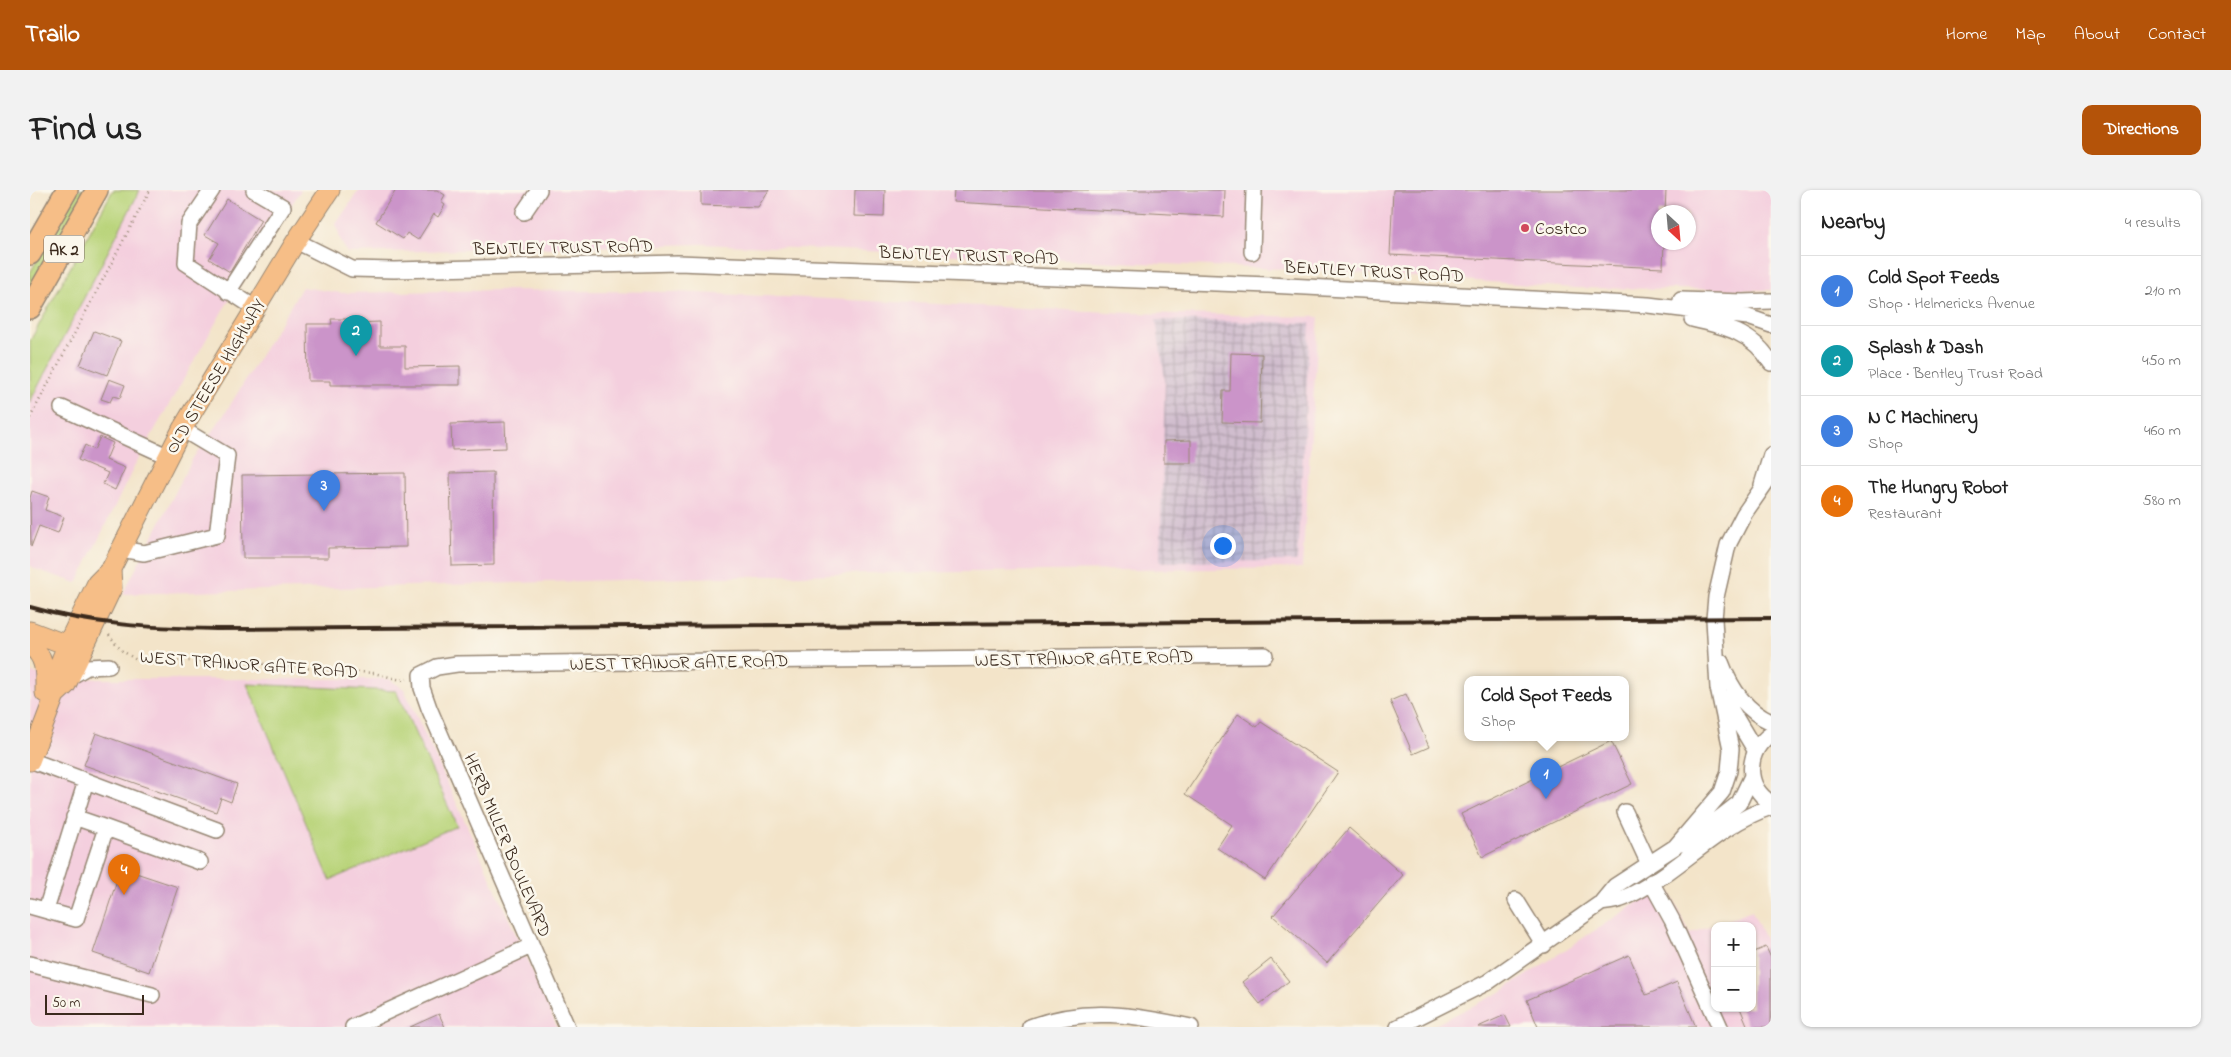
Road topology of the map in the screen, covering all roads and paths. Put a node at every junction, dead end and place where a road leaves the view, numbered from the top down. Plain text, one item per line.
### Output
1 (66, 190) edge
2 (97, 190) edge
3 (150, 190) edge
4 (212, 190) edge
5 (254, 190) edge
6 (330, 190) edge
7 (539, 190) edge
8 (1254, 190) edge
9 (524, 212) dead end
10 (296, 241) junction
11 (1252, 252) dead end
12 (30, 254) edge
13 (228, 292) junction
14 (1771, 301) edge
15 (1743, 302) junction
16 (1648, 305) junction
17 (30, 308) edge
18 (255, 308) junction
19 (1771, 311) edge
20 (1771, 325) edge
21 (1771, 363) edge
22 (62, 408) dead end
23 (30, 418) edge
24 (182, 429) junction
25 (1771, 455) edge
26 (167, 456) junction
27 (1771, 468) edge
28 (1766, 481) edge
29 (120, 549) junction
30 (111, 569) junction
31 (30, 631) edge
32 (109, 635) dead end
33 (87, 641) junction
34 (67, 645) junction
35 (30, 646) edge
36 (1716, 650) junction
37 (1265, 655) dead end
38 (421, 675) junction
39 (1718, 688) junction
40 (60, 690) junction
41 (1771, 722) edge
42 (1771, 734) edge
43 (1755, 750) junction
44 (30, 761) edge
45 (1752, 776) junction
46 (86, 781) junction
47 (1771, 802) edge
48 (1771, 807) edge
49 (1625, 812) dead end
50 (74, 817) junction
51 (106, 828) junction
52 (217, 830) dead end
53 (1675, 847) junction
54 (200, 862) dead end
55 (1648, 864) junction
56 (1651, 882) junction
57 (1516, 900) dead end
58 (1601, 903) junction
59 (30, 906) edge
60 (46, 910) junction
61 (1544, 944) junction
62 (531, 946) junction
63 (30, 964) edge
64 (152, 995) dead end
65 (352, 1027) edge
66 (567, 1027) edge
67 (1030, 1027) edge
68 (1191, 1027) edge
69 (1398, 1027) edge
70 (1720, 1027) edge

1 - 12 highway, AK 2
2 - 17 highway, AK 2
3 - 23 path
4 - 13 street
5 - 13 street
6 - 10 main road, OLD STEESE HIGHWAY
7 - 9 street
8 - 11 street
10 - 16 street, BENTLEY TRUST ROAD
10 - 18 main road, OLD STEESE HIGHWAY
13 - 18 street
14 - 15 street, BENTLEY TRUST ROAD
15 - 16 street, BENTLEY TRUST ROAD
15 - 19 street, BENTLEY TRUST ROAD
16 - 20 street, BENTLEY TRUST ROAD
16 - 21 street
18 - 24 main road, OLD STEESE HIGHWAY
22 - 26 street
24 - 26 main road, OLD STEESE HIGHWAY
24 - 29 street
25 - 28 street
26 - 29 main road, OLD STEESE HIGHWAY
27 - 28 street
28 - 36 street
29 - 30 main road, OLD STEESE HIGHWAY
30 - 33 main road, OLD STEESE HIGHWAY
30 - 34 main road, OLD STEESE HIGHWAY
31 - 34 main road
32 - 38 path, WEST TRAINOR GATE ROAD
33 - 40 main road, OLD STEESE HIGHWAY
33 - 40 street
34 - 40 main road
35 - 40 main road
36 - 39 street
36 - 41 street
37 - 38 street, WEST TRAINOR GATE ROAD
38 - 62 street, HERB MILLER BOULEVARD
39 - 43 street
39 - 53 street
40 - 44 main road, OLD STEESE HIGHWAY
42 - 43 street
43 - 45 street
44 - 46 street
45 - 47 street
45 - 53 street
46 - 50 street
46 - 52 street
48 - 56 street
49 - 55 street
50 - 51 street
50 - 60 street
51 - 54 street
51 - 60 street
53 - 55 street
55 - 58 street
56 - 58 street
56 - 70 street
57 - 61 street
58 - 61 street
59 - 60 street
61 - 69 street
62 - 65 street
62 - 66 street, HERB MILLER BOULEVARD
63 - 64 street
67 - 68 street

